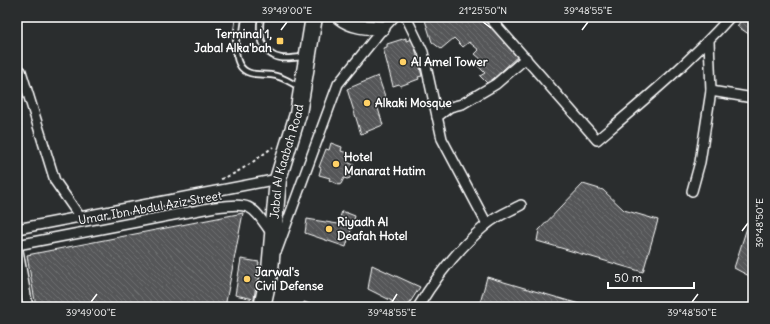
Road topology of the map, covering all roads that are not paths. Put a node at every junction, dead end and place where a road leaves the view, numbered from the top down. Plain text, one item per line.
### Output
1 (239, 17) edge
2 (261, 17) edge
3 (314, 17) edge
4 (339, 17) edge
5 (394, 17) edge
6 (406, 17) edge
7 (489, 17) edge
8 (730, 17) edge
9 (383, 28) junction
10 (709, 41) junction
11 (307, 57) junction
12 (526, 58) junction
13 (18, 71) edge
14 (302, 88) junction
15 (711, 91) junction
16 (753, 98) edge
17 (438, 117) junction
18 (278, 179) junction
19 (692, 191) dead end
20 (521, 205) dead end
21 (80, 217) junction
22 (487, 224) junction
23 (17, 229) edge
24 (273, 236) junction
25 (17, 245) edge
26 (270, 270) junction
27 (28, 307) edge
28 (262, 307) edge
29 (418, 307) edge

1 - 14 lane
2 - 11 lane
3 - 11 highway, Jabal Al Kaabah Road
4 - 9 street
5 - 9 street
6 - 17 street
7 - 12 street
8 - 10 street
9 - 26 street
10 - 12 street
10 - 15 street
11 - 14 highway, Jabal Al Kaabah Road
12 - 17 street
13 - 21 street
14 - 18 highway, Jabal Al Kaabah Road
15 - 16 street
15 - 19 street
17 - 22 street
18 - 21 street, Umar Ibn Abdul Aziz Street
18 - 24 highway, Jabal Al Kaabah Road
20 - 22 street
21 - 23 street, Umar Ibn Abdul Aziz Street
22 - 29 street
24 - 25 street, Umar Ibn Abdul Aziz Street
24 - 26 highway, Jabal Al Kaabah Road
25 - 27 street
26 - 28 highway, Jabal Al Kaabah Road

